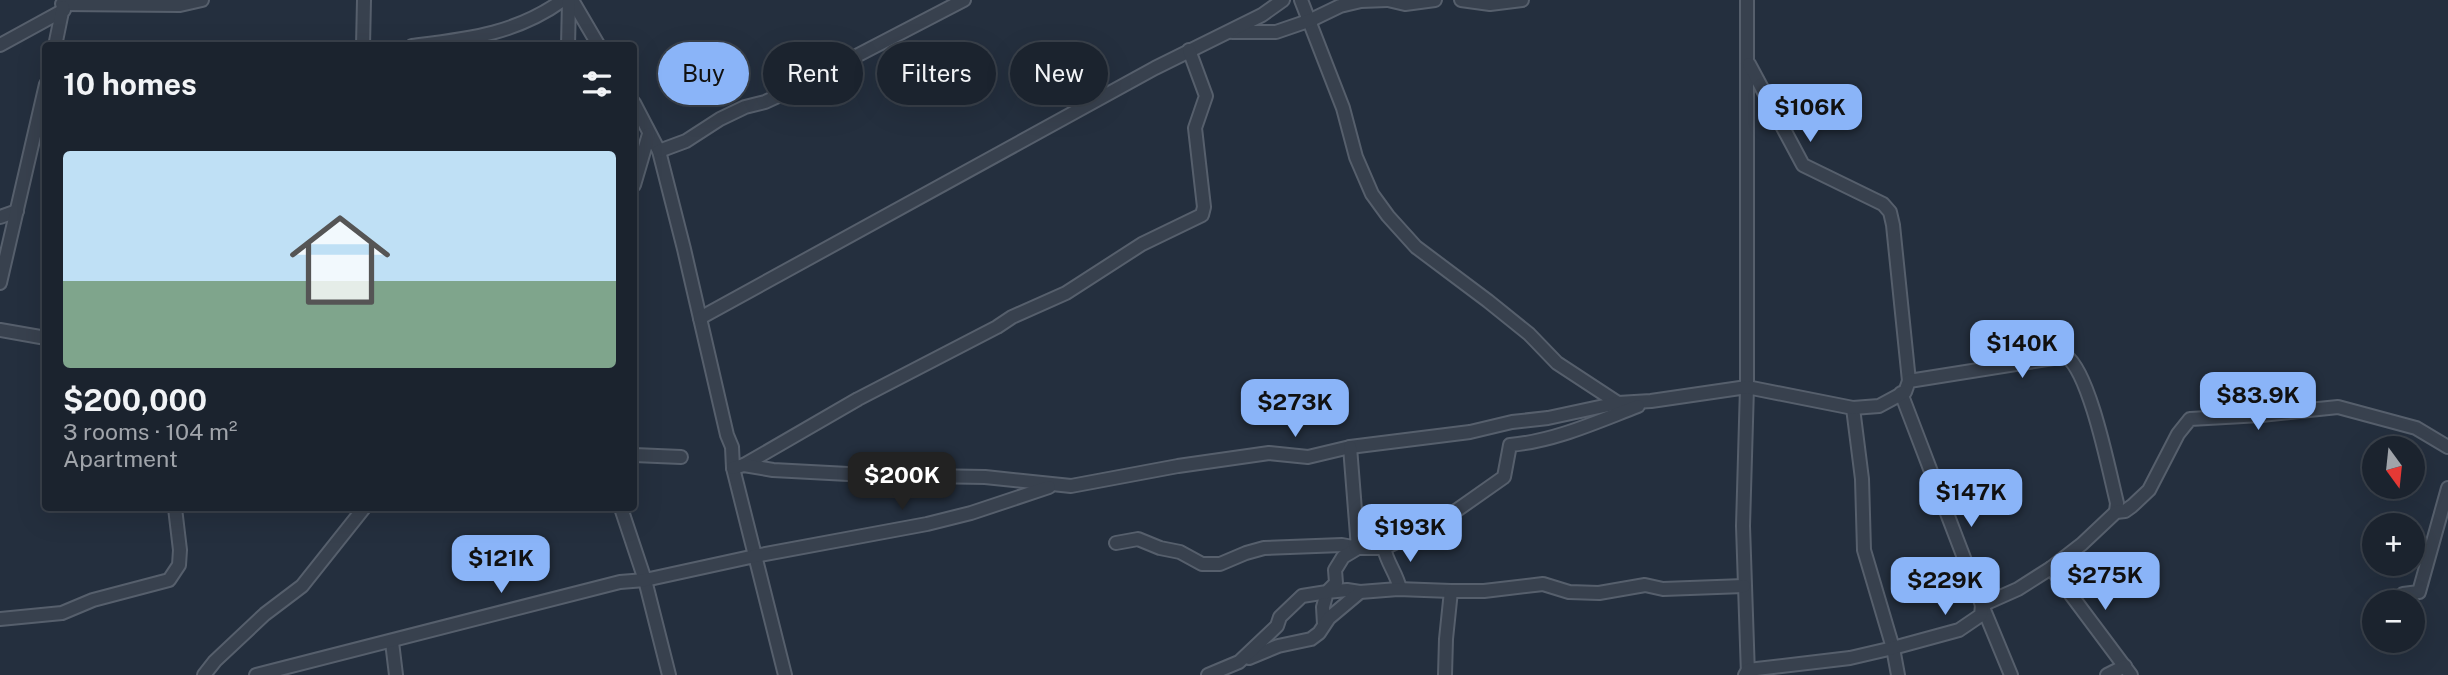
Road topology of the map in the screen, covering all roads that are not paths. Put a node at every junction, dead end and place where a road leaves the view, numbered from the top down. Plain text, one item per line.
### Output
1 (202, 0) edge
2 (364, 0) edge
3 (563, 0) edge
4 (571, 0) edge
5 (964, 0) edge
6 (1301, 0) edge
7 (1388, 0) edge
8 (1435, 0) edge
9 (1461, 0) edge
10 (1522, 0) edge
11 (1741, 0) edge
12 (1275, 2) edge
13 (62, 4) edge
14 (1747, 6) edge
15 (1311, 20) junction
16 (1229, 32) junction
17 (56, 42) edge
18 (363, 42) edge
19 (463, 42) edge
20 (568, 42) edge
21 (597, 42) edge
22 (0, 45) edge
23 (1189, 50) junction
24 (1747, 61) junction
25 (42, 102) edge
26 (637, 109) edge
27 (649, 134) junction
28 (659, 151) junction
29 (637, 175) edge
30 (17, 211) junction
31 (0, 217) edge
32 (0, 283) edge
33 (699, 318) junction
34 (0, 330) edge
35 (42, 337) edge
36 (1909, 381) junction
37 (1747, 387) junction
38 (1901, 393) junction
39 (1651, 401) junction
40 (1618, 403) junction
41 (1853, 408) junction
42 (1350, 447) junction
43 (2448, 447) edge
44 (637, 455) edge
45 (681, 457) dead end
46 (739, 467) junction
47 (1054, 485) junction
48 (2448, 488) edge
49 (175, 511) edge
50 (361, 511) edge
51 (622, 511) edge
52 (2116, 512) junction
53 (1116, 543) dead end
54 (1358, 548) junction
55 (1384, 548) junction
56 (755, 556) junction
57 (2051, 568) junction
58 (645, 580) junction
59 (1744, 586) junction
60 (1400, 589) junction
61 (2420, 590) edge
62 (1451, 591) junction
63 (1326, 592) junction
64 (1360, 592) junction
65 (1982, 606) junction
66 (0, 619) edge
67 (1324, 624) junction
68 (392, 642) junction
69 (1893, 649) junction
70 (1239, 662) junction
71 (2128, 670) edge
72 (1747, 673) edge
73 (204, 675) edge
74 (256, 675) edge
75 (396, 675) edge
76 (668, 675) edge
77 (785, 675) edge
78 (1208, 675) edge
79 (1445, 675) edge
80 (1898, 675) edge
81 (2011, 675) edge
82 (2107, 675) edge

1 - 13 street
2 - 18 street
3 - 19 street
4 - 20 street
4 - 21 street
5 - 28 street
6 - 15 street
7 - 8 street
7 - 15 street
9 - 10 street
11 - 14 street
12 - 16 street
13 - 17 street
13 - 22 street
14 - 24 street
15 - 16 street
15 - 40 street
16 - 23 street
23 - 33 street
23 - 46 street
24 - 36 street
24 - 37 street
25 - 30 street
26 - 27 street
27 - 28 street
27 - 29 street
28 - 33 street
30 - 31 street
30 - 32 street
33 - 46 street
34 - 35 street
36 - 38 street
36 - 52 street
37 - 39 street
37 - 41 street
37 - 59 street
38 - 41 street
38 - 65 street
39 - 40 street
39 - 55 street
40 - 42 street
41 - 69 street
42 - 47 street
42 - 54 street
43 - 52 street
44 - 45 street
46 - 47 street
46 - 56 street
47 - 56 street
48 - 61 street
49 - 66 street
50 - 73 street
51 - 58 street
52 - 57 street
53 - 54 street
54 - 55 street
54 - 63 street
55 - 60 street
56 - 58 street
56 - 77 street
57 - 65 street
57 - 71 street
58 - 68 street
58 - 76 street
59 - 62 street
59 - 72 street
60 - 62 street
60 - 64 street
62 - 79 street
63 - 64 street
63 - 67 street
63 - 70 street
64 - 67 street
65 - 69 street
65 - 81 street
67 - 70 street
68 - 74 street
68 - 75 street
69 - 72 street
69 - 80 street
70 - 78 street
71 - 82 street

